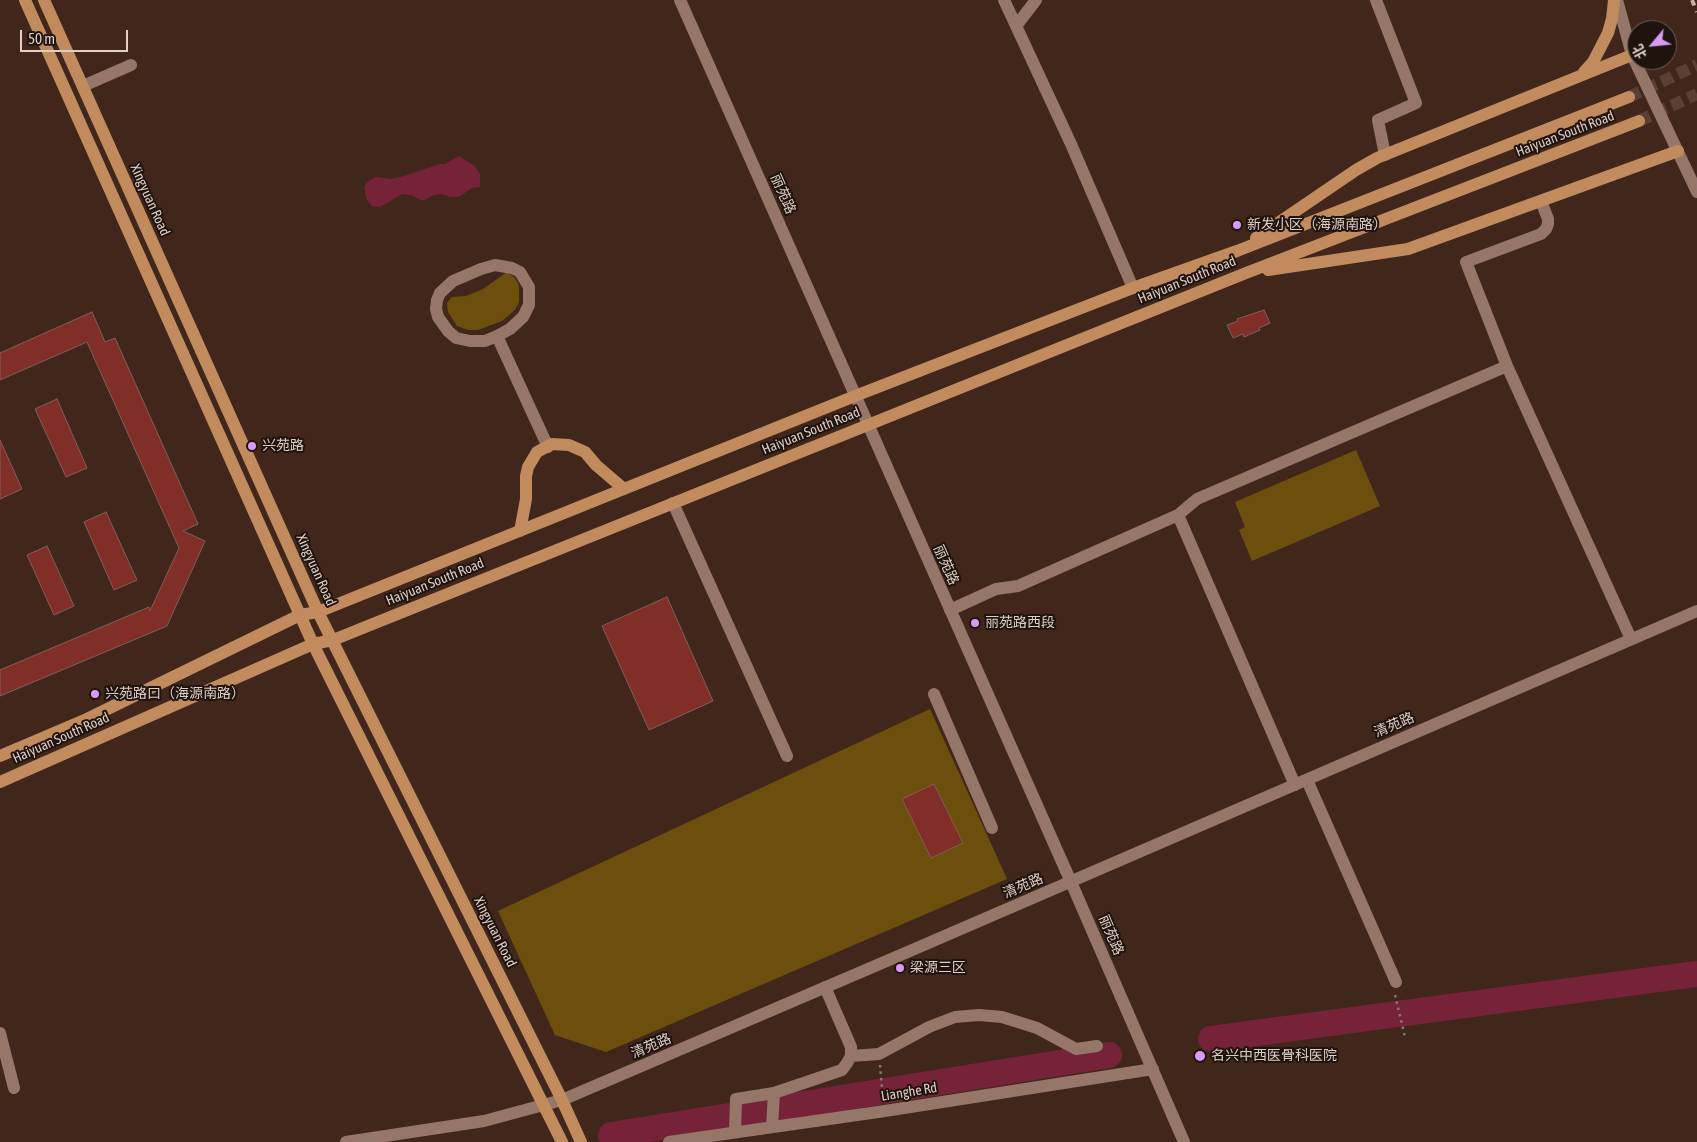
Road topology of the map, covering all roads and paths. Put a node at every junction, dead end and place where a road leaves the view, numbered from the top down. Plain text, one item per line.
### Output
1 (25, 0) edge
2 (44, 0) edge
3 (680, 0) edge
4 (1004, 0) edge
5 (1036, 0) edge
6 (1376, 0) edge
7 (1615, 0) edge
8 (1016, 26) junction
9 (1627, 39) edge
10 (1627, 57) edge
11 (130, 65) dead end
12 (1639, 70) edge
13 (1581, 75) junction
14 (83, 86) junction
15 (1629, 97) tunnel mouth
16 (1639, 121) tunnel mouth
17 (1678, 151) junction
18 (1385, 155) junction
19 (1697, 192) edge
20 (1541, 201) junction
21 (1237, 251) junction
22 (1246, 273) junction
23 (1133, 288) junction
24 (497, 336) junction
25 (1507, 366) junction
26 (855, 396) junction
27 (867, 424) junction
28 (548, 447) junction
29 (624, 489) junction
30 (673, 503) junction
31 (1178, 515) junction
32 (520, 530) junction
33 (950, 610) junction
34 (1697, 610) edge
35 (318, 612) junction
36 (300, 615) junction
37 (1631, 639) junction
38 (332, 640) junction
39 (313, 644) junction
40 (934, 694) dead end
41 (0, 756) edge
42 (787, 756) dead end
43 (1307, 780) junction
44 (0, 782) edge
45 (1295, 785) junction
46 (992, 828) dead end
47 (1071, 882) junction
48 (1396, 982) dead end
49 (826, 987) junction
50 (1395, 999) dead end
51 (0, 1033) edge
52 (1405, 1037) dead end
53 (1097, 1046) dead end
54 (851, 1056) junction
55 (1153, 1069) junction
56 (881, 1079) dead end
57 (14, 1088) dead end
58 (774, 1093) junction
59 (562, 1100) junction
60 (542, 1104) junction
61 (885, 1111) junction
62 (772, 1126) junction
63 (736, 1132) junction
64 (346, 1142) edge
65 (562, 1142) edge
66 (582, 1142) edge
67 (669, 1142) edge
68 (1184, 1142) edge

1 - 36 main road
2 - 14 main road, Xingyuan Road
3 - 26 street, 丽苑路
4 - 8 street
5 - 8 street
6 - 18 street
7 - 9 street
7 - 13 main road
8 - 23 street
10 - 13 main road
11 - 14 street
12 - 17 street
13 - 18 main road
14 - 35 main road, Xingyuan Road
15 - 21 main road, Haiyuan South Road
16 - 22 main road, Haiyuan South Road
17 - 19 street
17 - 20 main road
18 - 21 main road
20 - 22 main road
20 - 25 street
21 - 23 main road, Haiyuan South Road
22 - 27 main road, Haiyuan South Road
23 - 26 main road, Haiyuan South Road
24 - 24 street
24 - 28 street
25 - 31 street
25 - 37 street
26 - 27 street, 丽苑路
26 - 29 main road, Haiyuan South Road
27 - 30 main road, Haiyuan South Road
27 - 33 street, 丽苑路
28 - 29 main road
28 - 32 main road
29 - 32 main road, Haiyuan South Road
30 - 38 main road, Haiyuan South Road
30 - 42 street
31 - 33 street
31 - 45 street
32 - 35 main road, Haiyuan South Road
33 - 47 street, 丽苑路
34 - 37 street, 清苑路
35 - 36 main road, Haiyuan South Road
35 - 38 main road, Xingyuan Road
36 - 39 main road
36 - 41 main road, Haiyuan South Road
37 - 43 street, 清苑路
38 - 39 main road, Haiyuan South Road
38 - 59 main road, Xingyuan Road
39 - 44 main road, Haiyuan South Road
39 - 60 main road
40 - 46 street
43 - 45 street, 清苑路
43 - 48 street
45 - 47 street, 清苑路
47 - 49 street, 清苑路
47 - 55 street, 丽苑路
49 - 54 street
49 - 59 street, 清苑路
50 - 52 path
51 - 57 street
53 - 54 street
54 - 58 street
55 - 61 street, Lianghe Rd
55 - 68 street, 丽苑路
56 - 61 path
58 - 62 street
58 - 63 street
59 - 60 street, 清苑路
59 - 66 main road, Xingyuan Road
60 - 64 street, 清苑路
60 - 65 main road
61 - 62 street, Lianghe Rd
62 - 63 street, Lianghe Rd
63 - 67 street, Lianghe Rd

